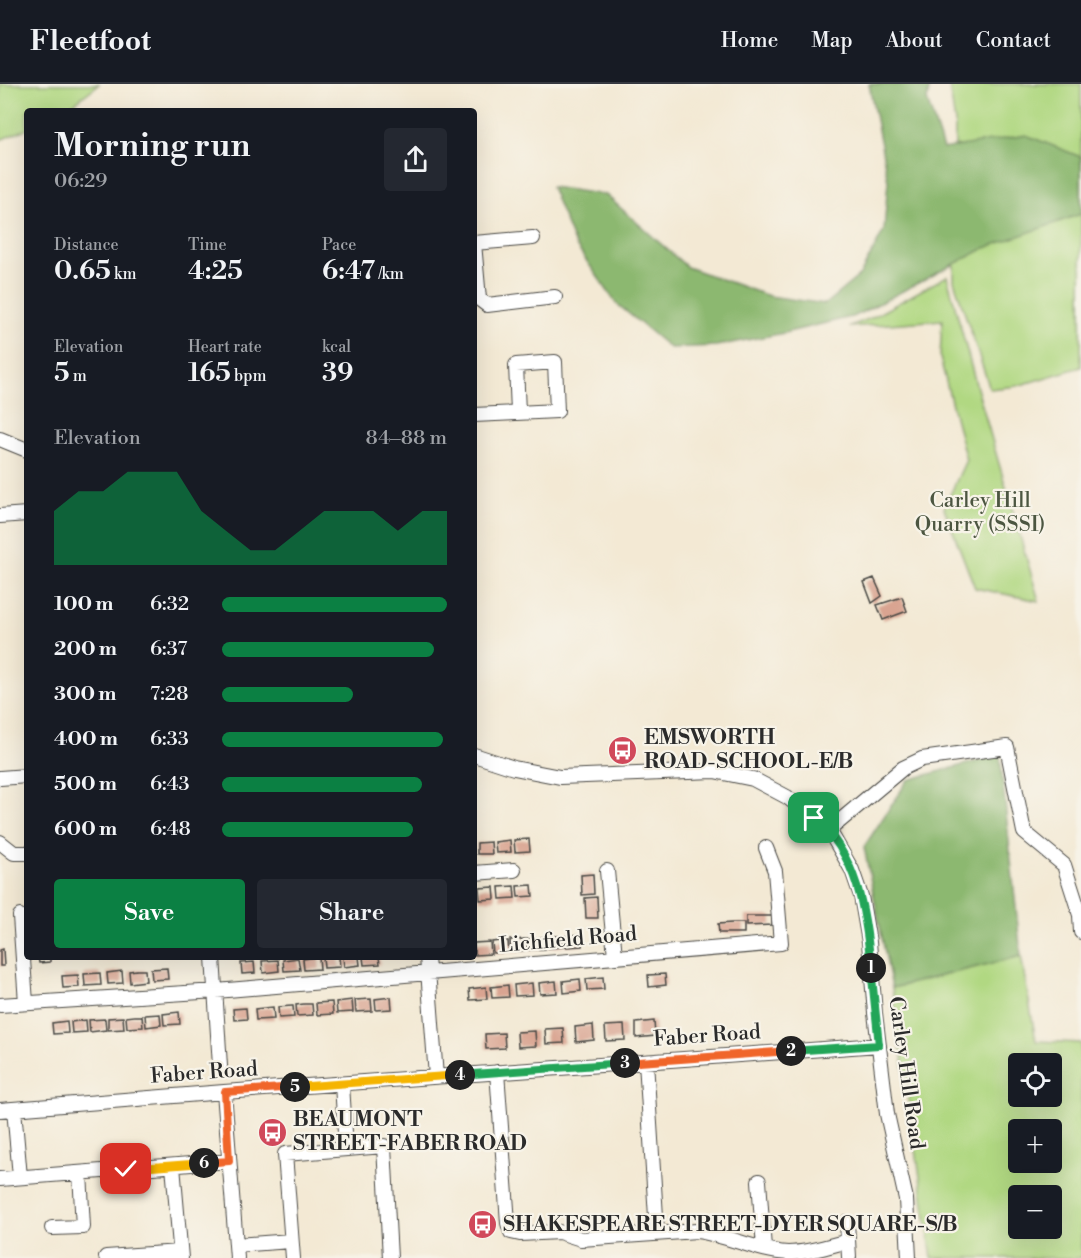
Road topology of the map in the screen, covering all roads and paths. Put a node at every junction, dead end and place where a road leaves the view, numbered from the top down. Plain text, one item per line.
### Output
1 (533, 238) dead end
2 (477, 243) edge
3 (477, 274) edge
4 (555, 297) dead end
5 (518, 412) junction
6 (477, 415) edge
7 (0, 439) edge
8 (24, 449) edge
9 (24, 514) edge
10 (0, 516) edge
11 (477, 756) edge
12 (24, 776) edge
13 (0, 778) edge
14 (829, 830) junction
15 (0, 842) edge
16 (766, 848) dead end
17 (24, 853) edge
18 (514, 870) dead end
19 (607, 871) dead end
20 (477, 873) edge
21 (20, 916) dead end
22 (1081, 932) edge
23 (615, 956) junction
24 (213, 960) edge
25 (427, 960) edge
26 (428, 974) junction
27 (214, 991) junction
28 (26, 1003) junction
29 (0, 1005) edge
30 (879, 1045) junction
31 (646, 1062) junction
32 (220, 1066) dead end
33 (497, 1072) junction
34 (436, 1077) junction
35 (342, 1084) junction
36 (225, 1092) junction
37 (7, 1109) edge
38 (346, 1149) junction
39 (229, 1161) junction
40 (173, 1166) junction
41 (80, 1173) junction
42 (20, 1177) junction
43 (0, 1179) edge
44 (759, 1181) dead end
45 (847, 1222) dead end
46 (52, 1228) dead end
47 (657, 1232) junction
48 (848, 1240) junction
49 (291, 1241) junction
50 (764, 1248) junction
51 (236, 1252) edge
52 (180, 1255) edge
53 (106, 1257) edge
54 (849, 1257) edge
55 (293, 1258) edge
56 (390, 1258) edge
57 (909, 1258) edge

1 - 2 street
3 - 4 street
5 - 5 street
5 - 6 street
7 - 8 street
9 - 10 street
11 - 14 street
12 - 13 street
14 - 22 street
14 - 30 street, Carley Hill Road
15 - 17 street
16 - 23 street, Lichfield Road
18 - 20 street
19 - 23 street
21 - 28 street
23 - 26 street, Lichfield Road
24 - 27 street
25 - 26 street
26 - 27 street, Lichfield Road
26 - 34 street
27 - 28 street, Lichfield Road
27 - 32 street
28 - 29 street, Lichfield Road
30 - 31 street, Faber Road
30 - 57 street, Carley Hill Road
31 - 33 street, Faber Road
31 - 47 street
33 - 34 street, Faber Road
33 - 47 street
34 - 35 street, Faber Road
35 - 36 street, Faber Road
35 - 38 street
36 - 37 street, Faber Road
36 - 39 street
37 - 42 street
38 - 49 street
38 - 56 street
39 - 40 street
39 - 51 street
40 - 41 street
40 - 52 street
41 - 42 street
41 - 46 street
42 - 43 street
44 - 50 street
45 - 48 street
47 - 50 street
48 - 50 street
48 - 54 street
49 - 51 street
49 - 55 street
52 - 53 street

